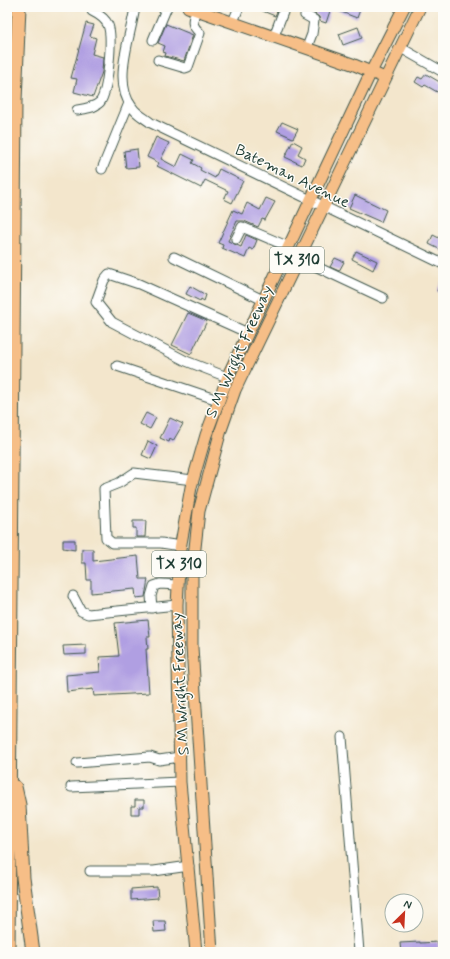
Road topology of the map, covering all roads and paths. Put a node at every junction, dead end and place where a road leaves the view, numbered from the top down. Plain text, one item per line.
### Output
1 (19, 7) edge
2 (135, 7) edge
3 (167, 7) edge
4 (239, 7) edge
5 (285, 7) edge
6 (308, 7) edge
7 (404, 7) edge
8 (192, 8) edge
9 (419, 9) edge
10 (92, 11) dead end
11 (233, 22) junction
12 (274, 36) junction
13 (153, 40) dead end
14 (307, 47) junction
15 (401, 48) junction
16 (158, 60) dead end
17 (108, 72) junction
18 (371, 72) junction
19 (443, 72) edge
20 (123, 73) junction
21 (385, 78) junction
22 (131, 106) junction
23 (77, 110) dead end
24 (102, 169) dead end
25 (312, 201) junction
26 (323, 206) junction
27 (236, 239) dead end
28 (289, 247) junction
29 (174, 257) dead end
30 (298, 258) junction
31 (443, 264) edge
32 (383, 298) dead end
33 (263, 300) junction
34 (248, 333) junction
35 (117, 366) dead end
36 (227, 377) junction
37 (218, 400) junction
38 (193, 480) junction
39 (181, 546) junction
40 (177, 585) junction
41 (73, 596) dead end
42 (177, 605) junction
43 (152, 608) junction
44 (342, 737) dead end
45 (180, 757) junction
46 (10, 758) junction
47 (77, 763) dead end
48 (180, 782) junction
49 (71, 787) dead end
50 (189, 866) junction
51 (90, 871) dead end
52 (8, 952) edge
53 (33, 952) edge
54 (196, 952) edge
55 (212, 952) edge
56 (359, 952) edge

1 - 46 highway
2 - 20 street
3 - 13 street
4 - 11 street
5 - 12 street
6 - 14 street
7 - 18 main road, S M Wright Freeway / TX 310
8 - 11 main road
8 - 16 street
9 - 15 main road, S M Wright Freeway / TX 310
10 - 17 street
11 - 12 main road
12 - 14 main road
14 - 18 main road
15 - 19 street
15 - 21 main road, S M Wright Freeway / TX 310
17 - 20 street
17 - 23 street
18 - 21 main road
18 - 25 main road, S M Wright Freeway / TX 310
20 - 22 street
21 - 26 main road, S M Wright Freeway / TX 310
22 - 24 street
22 - 25 street, Bateman Avenue
25 - 26 street, Bateman Avenue
25 - 28 main road, S M Wright Freeway / TX 310
26 - 30 main road, S M Wright Freeway / TX 310
26 - 31 street, Bateman Avenue
27 - 28 street
28 - 33 main road, S M Wright Freeway / TX 310
29 - 33 street
30 - 32 street
30 - 55 main road, S M Wright Freeway / TX 310
33 - 34 main road, S M Wright Freeway / TX 310
34 - 36 main road, S M Wright Freeway / TX 310
34 - 36 street
35 - 37 street
36 - 37 main road, S M Wright Freeway / TX 310
37 - 38 main road, S M Wright Freeway / TX 310
38 - 39 main road, S M Wright Freeway / TX 310
38 - 39 street
39 - 40 main road, S M Wright Freeway / TX 310
40 - 42 main road, S M Wright Freeway / TX 310
40 - 43 street
41 - 43 street
42 - 43 street
42 - 45 main road, S M Wright Freeway / TX 310
44 - 56 street
45 - 47 street
45 - 48 main road, S M Wright Freeway / TX 310
46 - 52 highway
46 - 53 highway
48 - 49 street
48 - 50 main road, S M Wright Freeway / TX 310
50 - 51 street
50 - 54 main road, S M Wright Freeway / TX 310

